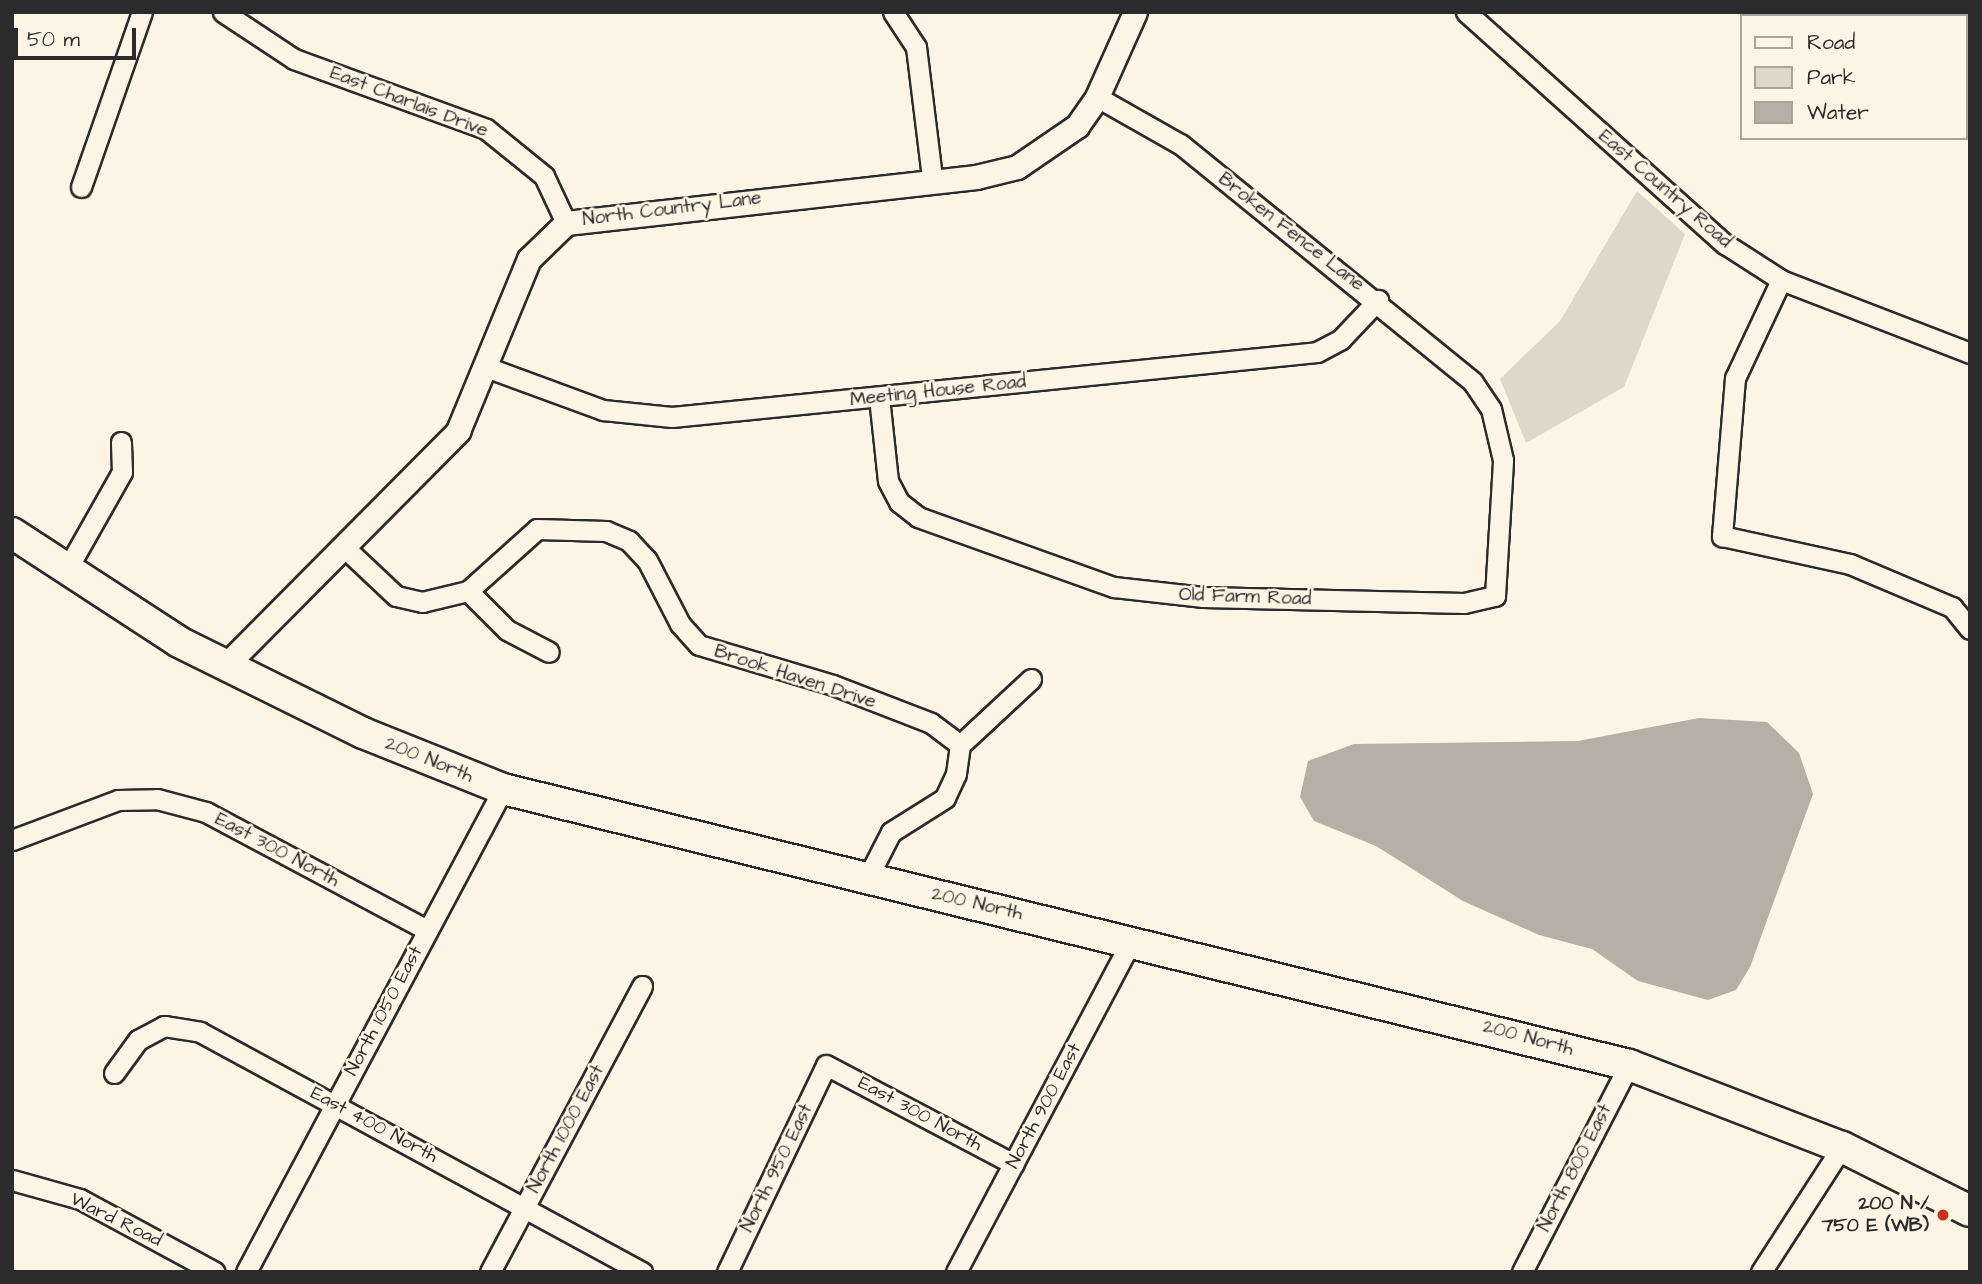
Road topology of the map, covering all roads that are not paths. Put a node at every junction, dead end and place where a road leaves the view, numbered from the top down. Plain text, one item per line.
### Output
1 (142, 12) edge
2 (223, 12) edge
3 (893, 12) edge
4 (1135, 12) edge
5 (1466, 12) edge
6 (1097, 97) junction
7 (932, 178) junction
8 (81, 187) dead end
9 (566, 223) junction
10 (1780, 279) junction
11 (1378, 300) junction
12 (1970, 353) edge
13 (486, 367) junction
14 (1473, 382) joint
15 (879, 397) junction
16 (121, 442) dead end
17 (12, 533) edge
18 (345, 548) junction
19 (66, 571) junction
20 (468, 591) junction
21 (1970, 629) edge
22 (549, 652) dead end
23 (226, 665) junction
24 (1031, 678) dead end
25 (960, 745) junction
26 (503, 789) junction
27 (12, 840) edge
28 (867, 879) junction
29 (427, 930) junction
30 (1132, 940) junction
31 (642, 986) dead end
32 (826, 1065) joint
33 (1629, 1065) junction
34 (114, 1073) dead end
35 (335, 1104) junction
36 (1842, 1147) junction
37 (1014, 1164) junction
38 (12, 1180) edge
39 (525, 1206) junction
40 (1970, 1211) edge
41 (215, 1272) edge
42 (246, 1272) edge
43 (490, 1272) edge
44 (642, 1272) edge
45 (727, 1272) edge
46 (956, 1272) edge
47 (1522, 1272) edge
48 (1761, 1272) edge

1 - 8 street
2 - 9 street, East Charlais Drive
3 - 7 street
4 - 6 street, North Country Lane
5 - 10 street, East Country Road
6 - 7 street, North Country Lane
6 - 11 street, Broken Fence Lane
7 - 9 street, North Country Lane
9 - 13 street, North Country Lane
10 - 12 street, East Country Road
10 - 21 street
11 - 14 street, Broken Fence Lane
11 - 15 street, Meeting House Road
13 - 15 street, Meeting House Road
13 - 18 street, North Country Lane
14 - 15 street, Old Farm Road
16 - 19 street
17 - 19 main road, 200 North
18 - 20 street, Brook Haven Drive
18 - 23 street, North Country Lane
19 - 23 main road, 200 North
20 - 22 street
20 - 25 street, Brook Haven Drive
23 - 26 main road, 200 North
24 - 25 street
25 - 28 street
26 - 28 main road, 200 North
26 - 29 street, North 1050 East
27 - 29 street, East 300 North
28 - 30 main road, 200 North
29 - 35 street, North 1050 East
30 - 33 main road, 200 North
30 - 37 street, North 900 East
31 - 39 street, North 1000 East
32 - 37 street, East 300 North
32 - 45 street, North 950 East
33 - 36 main road, 200 North
33 - 47 street, North 800 East
34 - 35 street, East 400 North
35 - 39 street, East 400 North
35 - 42 street, North 1050 East
36 - 40 main road, 200 North
36 - 48 street
37 - 46 street, North 900 East
38 - 41 street, Ward Road
39 - 43 street, North 1000 East
39 - 44 street, East 400 North

